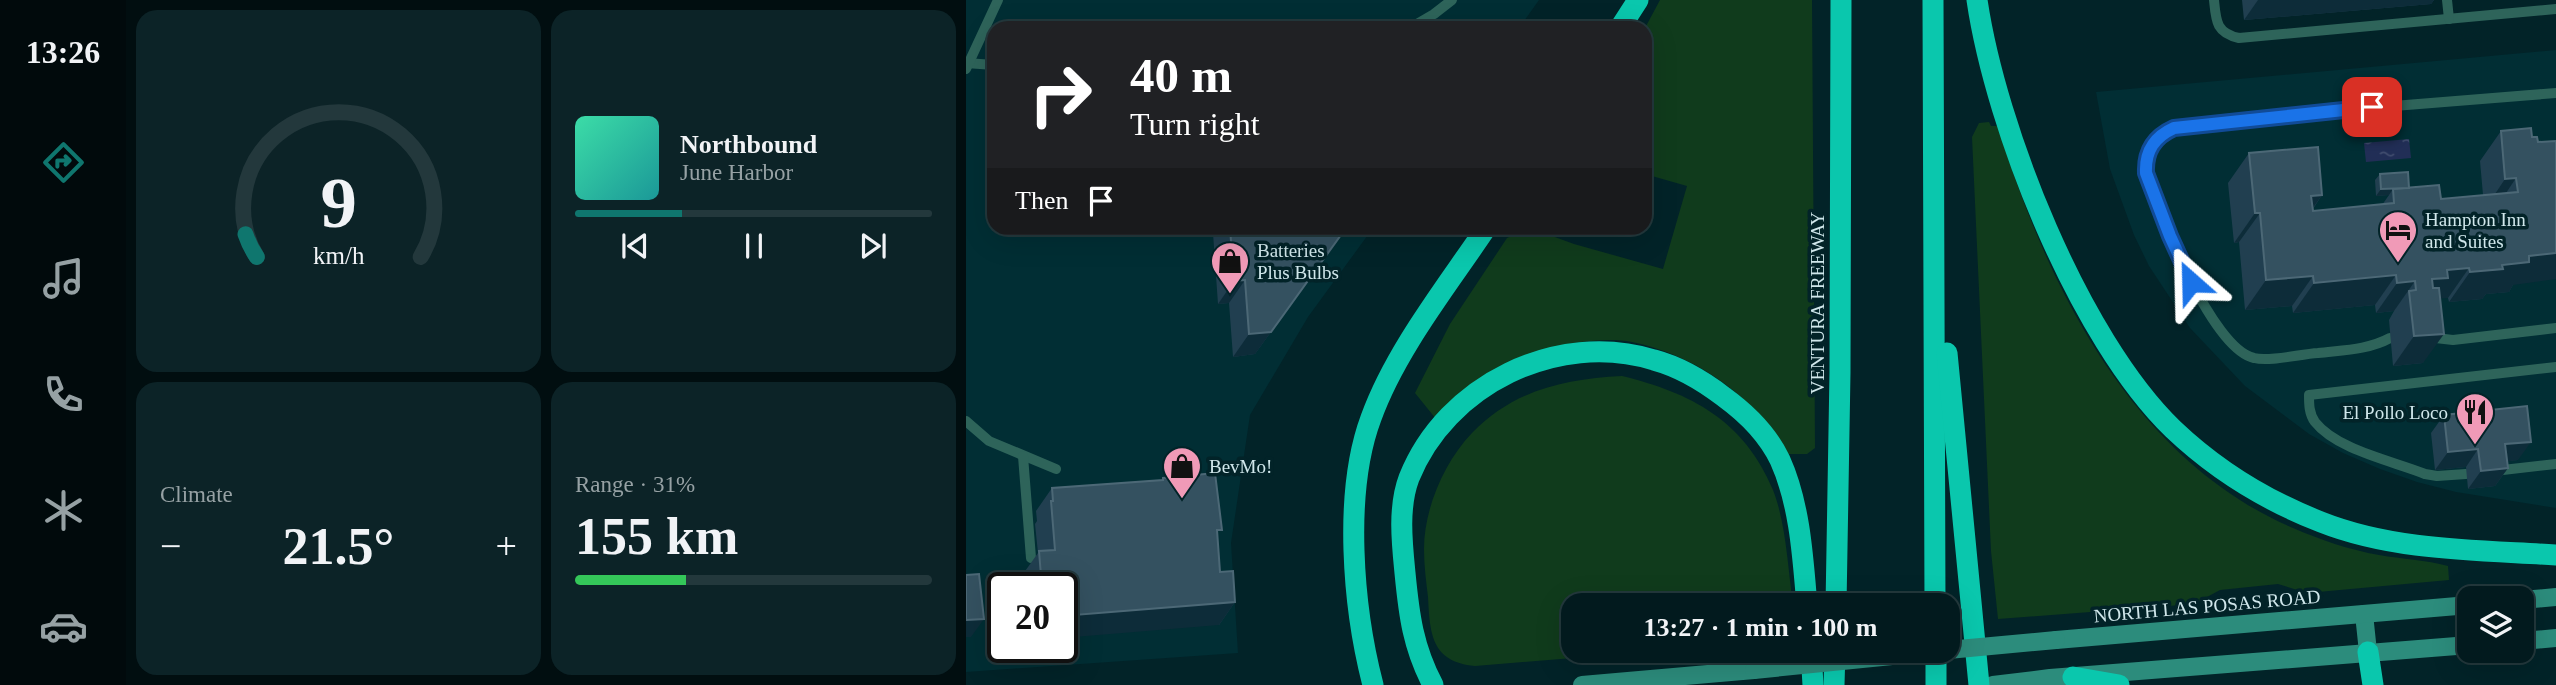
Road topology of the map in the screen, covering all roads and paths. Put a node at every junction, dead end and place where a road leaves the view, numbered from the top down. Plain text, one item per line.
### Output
1 (999, 0) edge
2 (1451, 0) edge
3 (1638, 0) edge
4 (1841, 0) edge
5 (1933, 0) edge
6 (1978, 0) edge
7 (2214, 0) edge
8 (2447, 0) edge
9 (2556, 9) edge
10 (2449, 19) junction
11 (988, 21) edge
12 (1422, 21) edge
13 (1624, 21) edge
14 (987, 24) edge
15 (967, 64) edge
16 (987, 65) edge
17 (2556, 93) edge
18 (1935, 229) junction
19 (1481, 235) edge
20 (2556, 328) edge
21 (2420, 336) edge
22 (2390, 338) dead end
23 (2556, 368) edge
24 (966, 421) edge
25 (1023, 456) junction
26 (2556, 464) edge
27 (1056, 469) dead end
28 (2494, 471) edge
29 (2466, 474) dead end
30 (2556, 555) edge
31 (1031, 558) dead end
32 (1806, 593) edge
33 (1836, 593) edge
34 (1936, 593) edge
35 (2556, 597) edge
36 (2534, 599) edge
37 (2457, 605) edge
38 (2364, 614) junction
39 (2556, 638) edge
40 (2534, 640) edge
41 (2457, 646) edge
42 (1960, 649) edge
43 (2368, 652) junction
44 (1812, 663) edge
45 (1823, 663) edge
46 (1835, 663) edge
47 (1936, 663) edge
48 (2073, 677) junction
49 (1373, 685) edge
50 (1433, 685) edge
51 (1582, 685) edge
52 (1813, 685) edge
53 (1834, 685) edge
54 (1936, 685) edge
55 (1979, 685) edge
56 (1993, 685) edge
57 (2119, 685) edge
58 (2373, 685) edge

1 - 11 lane
2 - 12 lane
3 - 13 highway
4 - 33 highway, VENTURA FREEWAY
5 - 18 highway
6 - 30 highway
7 - 10 lane
8 - 10 lane
9 - 10 lane
14 - 15 lane
15 - 16 lane
17 - 22 lane
18 - 34 highway
18 - 55 highway
19 - 49 highway
20 - 21 lane
23 - 29 lane
24 - 25 lane
25 - 27 lane
25 - 31 lane
26 - 28 lane
32 - 50 highway
35 - 36 main road
37 - 38 main road, NORTH LAS POSAS ROAD
38 - 42 main road, NORTH LAS POSAS ROAD, bridge
38 - 43 main road
39 - 40 main road
41 - 43 main road
43 - 48 main road
43 - 58 highway
44 - 52 highway
45 - 51 main road, bridge
46 - 53 highway
47 - 54 highway
48 - 56 main road
48 - 57 highway

